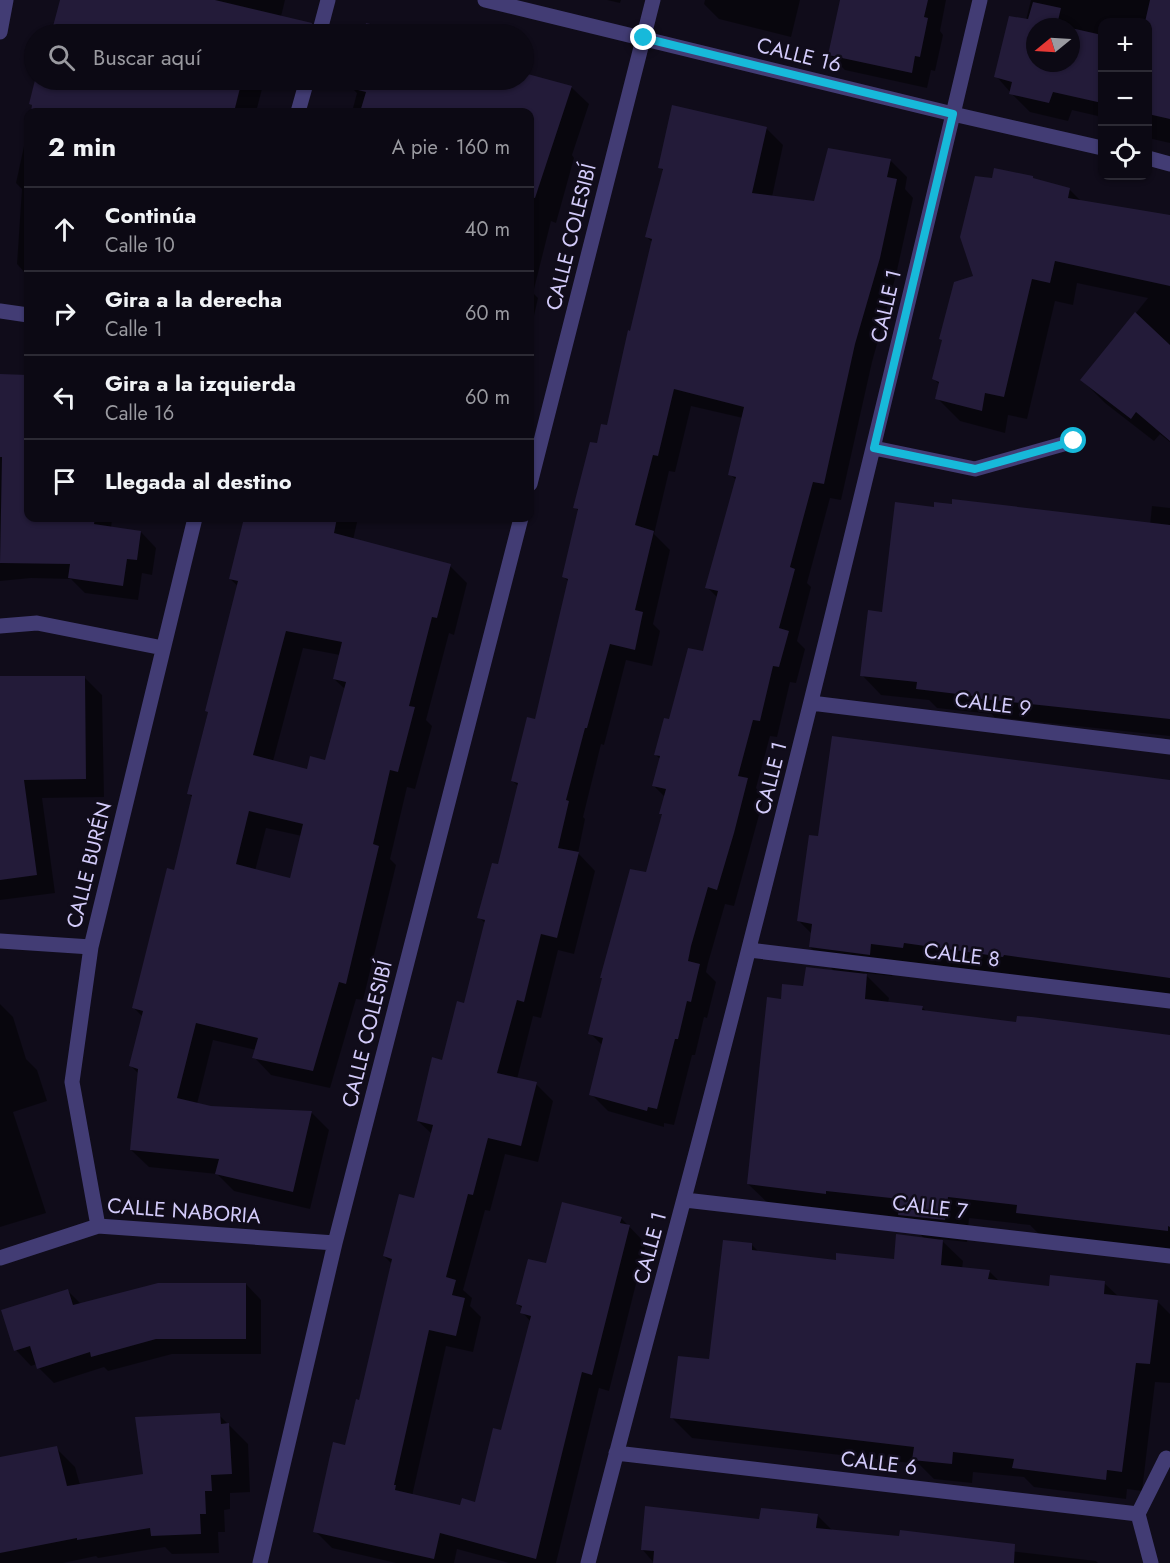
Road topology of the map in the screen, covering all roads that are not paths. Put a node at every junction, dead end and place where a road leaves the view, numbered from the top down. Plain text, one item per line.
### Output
1 (6, 0) edge
2 (328, 0) edge
3 (485, 0) edge
4 (653, 0) edge
5 (980, 0) edge
6 (322, 24) edge
7 (0, 32) edge
8 (644, 38) junction
9 (304, 90) edge
10 (299, 108) edge
11 (953, 114) junction
12 (1098, 147) edge
13 (1152, 159) edge
14 (1170, 164) edge
15 (0, 311) edge
16 (24, 314) edge
17 (1074, 441) dead end
18 (874, 448) junction
19 (534, 468) edge
20 (194, 522) edge
21 (520, 522) edge
22 (0, 626) edge
23 (163, 648) junction
24 (811, 703) junction
25 (1170, 747) edge
26 (0, 941) edge
27 (91, 947) junction
28 (749, 950) junction
29 (1170, 1002) edge
30 (685, 1200) junction
31 (98, 1226) junction
32 (335, 1243) junction
33 (1170, 1256) edge
34 (0, 1258) edge
35 (616, 1453) junction
36 (1166, 1458) dead end
37 (1138, 1514) junction
38 (260, 1563) edge
39 (588, 1563) edge
40 (1151, 1563) edge

1 - 7 street
2 - 6 street
3 - 8 street, CALLE 16
4 - 8 street, CALLE COLESIBÍ
5 - 11 street, CALLE 1
8 - 11 street, CALLE 16
8 - 19 street, CALLE COLESIBÍ
9 - 10 street
11 - 12 street, CALLE 16
11 - 18 street, CALLE 1
13 - 14 street
15 - 16 street
17 - 18 street
18 - 24 street, CALLE 1
20 - 23 street, CALLE BURÉN
21 - 32 street, CALLE COLESIBÍ
22 - 23 street
23 - 27 street, CALLE BURÉN
24 - 25 street, CALLE 9
24 - 28 street, CALLE 1
26 - 27 street
27 - 31 street, CALLE BURÉN
28 - 29 street, CALLE 8
28 - 30 street, CALLE 1
30 - 33 street, CALLE 7
30 - 35 street, CALLE 1
31 - 32 street, CALLE NABORIA
31 - 34 street, CALLE NABORIA
32 - 38 street, CALLE COLESIBÍ
35 - 37 street, CALLE 6
35 - 39 street, CALLE 1
36 - 37 street
37 - 40 street

